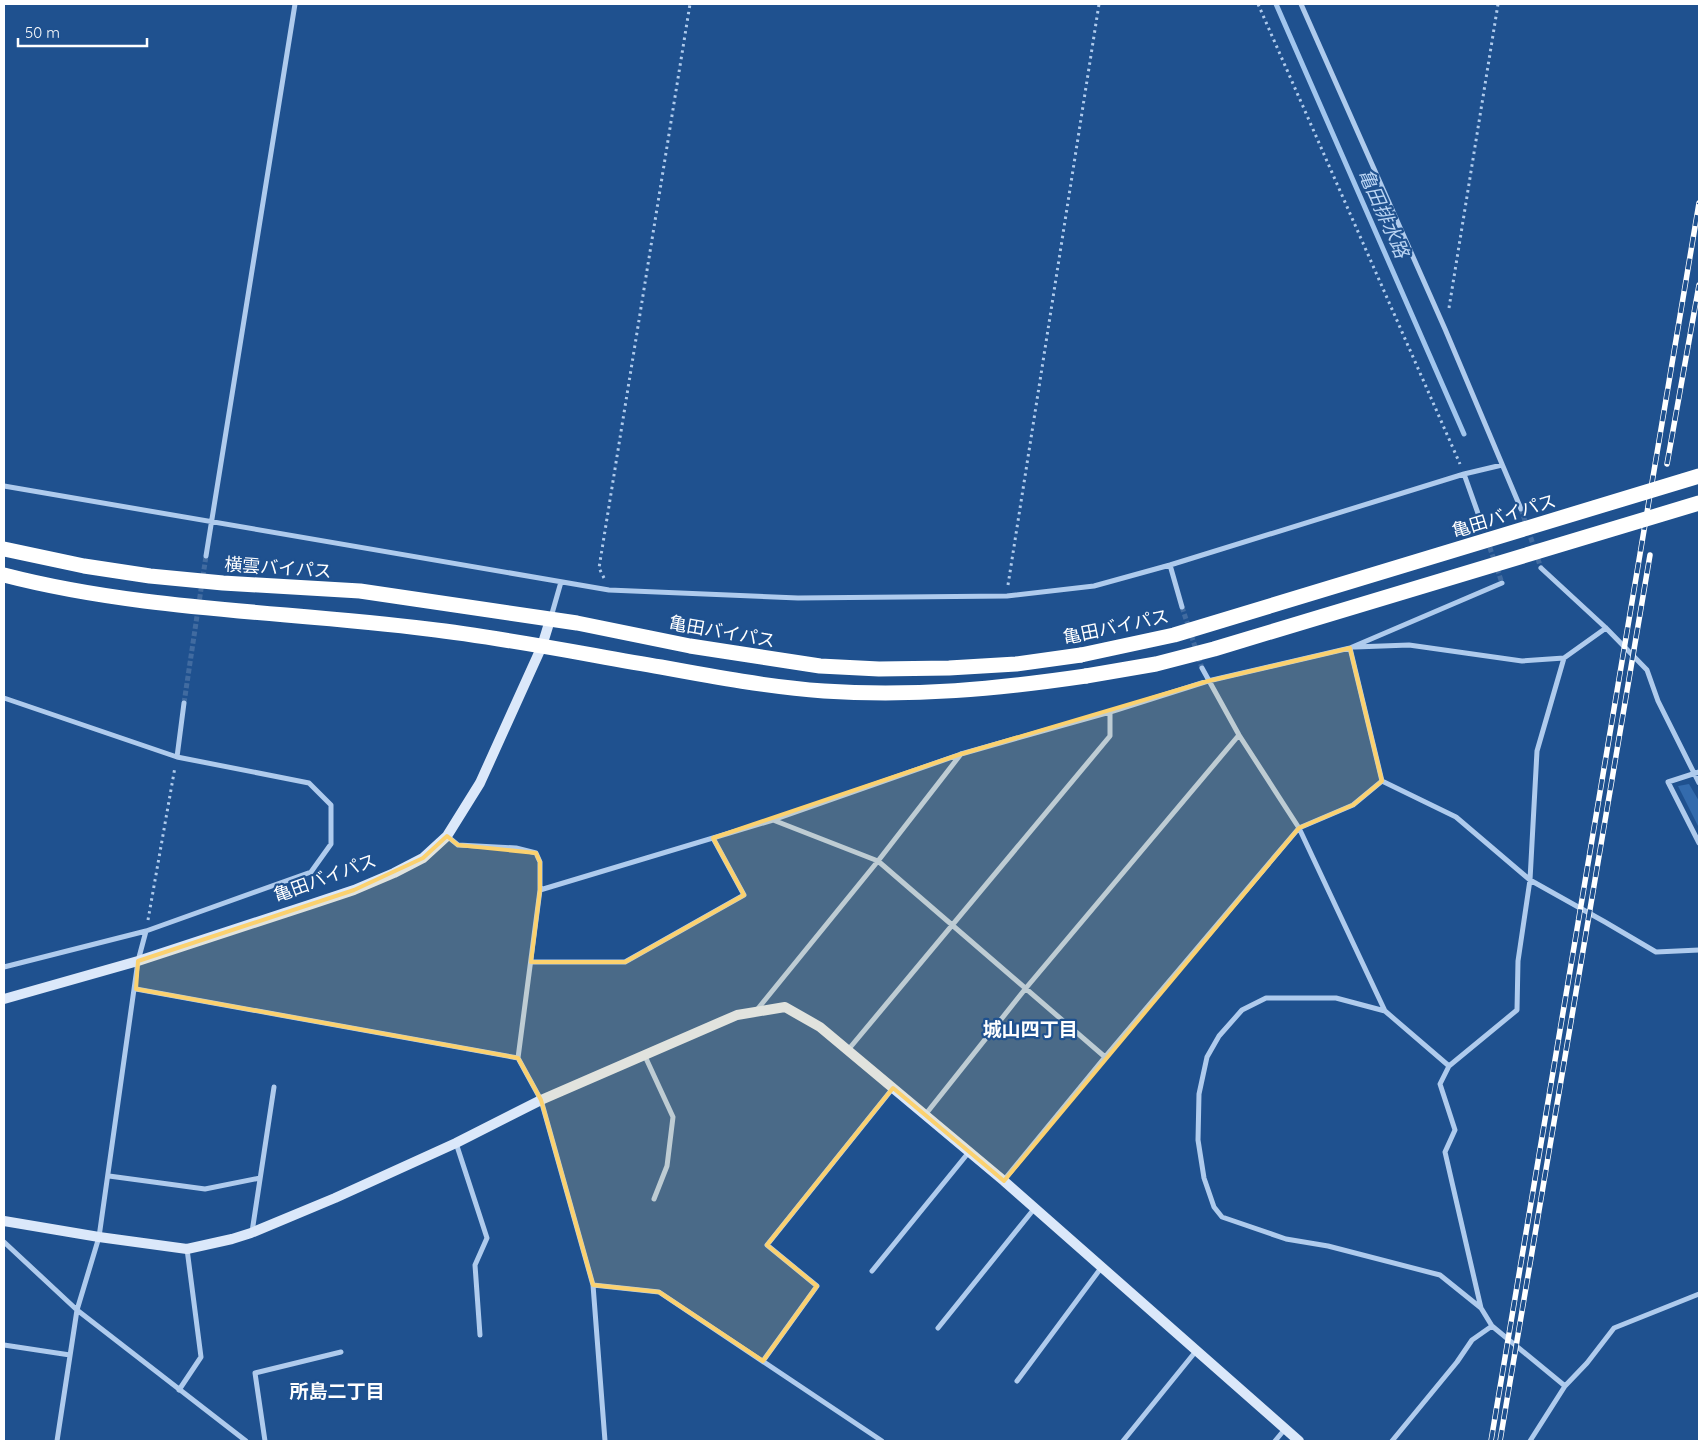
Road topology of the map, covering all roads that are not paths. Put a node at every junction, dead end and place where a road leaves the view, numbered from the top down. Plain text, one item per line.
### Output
1 (295, 4) edge
2 (1301, 4) edge
3 (1502, 465) junction
4 (1464, 474) junction
5 (1699, 476) edge
6 (4, 486) edge
7 (1699, 503) edge
8 (1521, 509) tunnel mouth
9 (1480, 519) tunnel mouth
10 (212, 523) junction
11 (4, 549) edge
12 (206, 556) tunnel mouth
13 (1170, 565) junction
14 (1541, 568) tunnel mouth
15 (4, 575) edge
16 (561, 582) junction
17 (1502, 583) dead end
18 (1182, 607) tunnel mouth
19 (550, 620) junction
20 (1606, 628) junction
21 (542, 646) junction
22 (1350, 648) junction
23 (1564, 658) junction
24 (1202, 668) tunnel mouth
25 (1208, 681) junction
26 (4, 698) edge
27 (184, 703) tunnel mouth
28 (1110, 712) junction
29 (1239, 734) junction
30 (962, 754) junction
31 (177, 757) junction
32 (1697, 773) edge
33 (1382, 781) junction
34 (1699, 783) edge
35 (773, 820) junction
36 (1300, 828) junction
37 (447, 836) junction
38 (713, 838) junction
39 (1699, 843) edge
40 (878, 861) junction
41 (1530, 880) junction
42 (540, 890) junction
43 (952, 925) junction
44 (146, 931) junction
45 (1699, 950) edge
46 (138, 961) junction
47 (531, 962) junction
48 (4, 967) edge
49 (1026, 988) junction
50 (136, 989) junction
51 (4, 999) edge
52 (756, 1011) junction
53 (1385, 1011) junction
54 (848, 1050) junction
55 (644, 1054) junction
56 (1105, 1057) junction
57 (518, 1058) junction
58 (1449, 1066) junction
59 (274, 1087) dead end
60 (893, 1088) junction
61 (541, 1100) junction
62 (924, 1115) junction
63 (456, 1143) junction
64 (969, 1152) junction
65 (109, 1176) junction
66 (260, 1178) junction
67 (1004, 1181) junction
68 (654, 1199) dead end
69 (1034, 1209) junction
70 (4, 1221) edge
71 (252, 1233) junction
72 (99, 1237) junction
73 (4, 1242) edge
74 (187, 1248) junction
75 (1101, 1268) junction
76 (872, 1271) dead end
77 (593, 1285) junction
78 (1699, 1294) edge
79 (1481, 1308) junction
80 (77, 1310) junction
81 (1492, 1326) junction
82 (938, 1328) dead end
83 (480, 1335) dead end
84 (4, 1345) edge
85 (1196, 1351) junction
86 (341, 1352) dead end
87 (70, 1355) junction
88 (762, 1361) junction
89 (1017, 1381) dead end
90 (1565, 1386) junction
91 (179, 1390) junction
92 (1284, 1429) junction
93 (57, 1441) edge
94 (246, 1441) edge
95 (265, 1441) edge
96 (605, 1441) edge
97 (882, 1441) edge
98 (1123, 1441) edge
99 (1275, 1441) edge
100 (1299, 1441) edge
101 (1392, 1441) edge
102 (1530, 1441) edge

1 - 10 street
2 - 3 street
3 - 4 street
3 - 8 street
4 - 9 street
4 - 13 street
5 - 19 highway, 亀田バイパス, bridge
6 - 10 street
7 - 21 highway, bridge
10 - 12 street
10 - 16 street
11 - 19 highway, 横雲バイパス
13 - 16 street
13 - 18 street
14 - 20 street
15 - 21 highway
16 - 19 street
17 - 22 street
19 - 21 street, 亀田バイパス
20 - 23 street
20 - 32 street
21 - 37 street, 亀田バイパス
22 - 23 street
22 - 25 street
22 - 33 street
23 - 41 street
24 - 25 street
25 - 28 street
25 - 29 street
26 - 31 street
27 - 31 street
28 - 30 street
28 - 43 street
29 - 36 street
29 - 49 street
30 - 35 street
30 - 40 street
31 - 44 street
32 - 34 street
32 - 39 street
33 - 36 street
33 - 41 street
35 - 38 street
35 - 40 street
36 - 53 street
36 - 56 street
37 - 42 street
37 - 46 street, 亀田バイパス
38 - 42 street
38 - 47 street
40 - 43 street
40 - 52 street
41 - 45 street
41 - 58 street
42 - 47 street
43 - 49 street
43 - 54 street
44 - 46 street
44 - 48 street
46 - 50 street
46 - 51 street, 亀田バイパス
47 - 57 street
49 - 56 street
49 - 62 street
50 - 57 street
50 - 65 street
52 - 54 street
52 - 55 street
53 - 58 street
53 - 79 street
54 - 60 street
55 - 61 street
55 - 68 street
56 - 67 street
57 - 61 street
58 - 79 street
59 - 66 street
60 - 62 street
60 - 88 street
61 - 63 street
61 - 77 street
62 - 64 street
63 - 71 street
63 - 83 street
64 - 67 street
64 - 76 street
65 - 66 street
65 - 72 street
66 - 71 street
67 - 69 street
69 - 75 street
69 - 82 street
70 - 72 street
71 - 74 street
72 - 74 street
72 - 80 street
73 - 80 street
74 - 91 street
75 - 85 street
75 - 89 street
77 - 88 street
77 - 96 street
78 - 90 street
79 - 81 street
80 - 87 street
80 - 91 street
81 - 90 street
81 - 101 street
84 - 87 street
85 - 92 street
85 - 98 street
86 - 95 street
87 - 93 street
88 - 97 street
90 - 102 street
91 - 94 street
92 - 99 street
92 - 100 street

